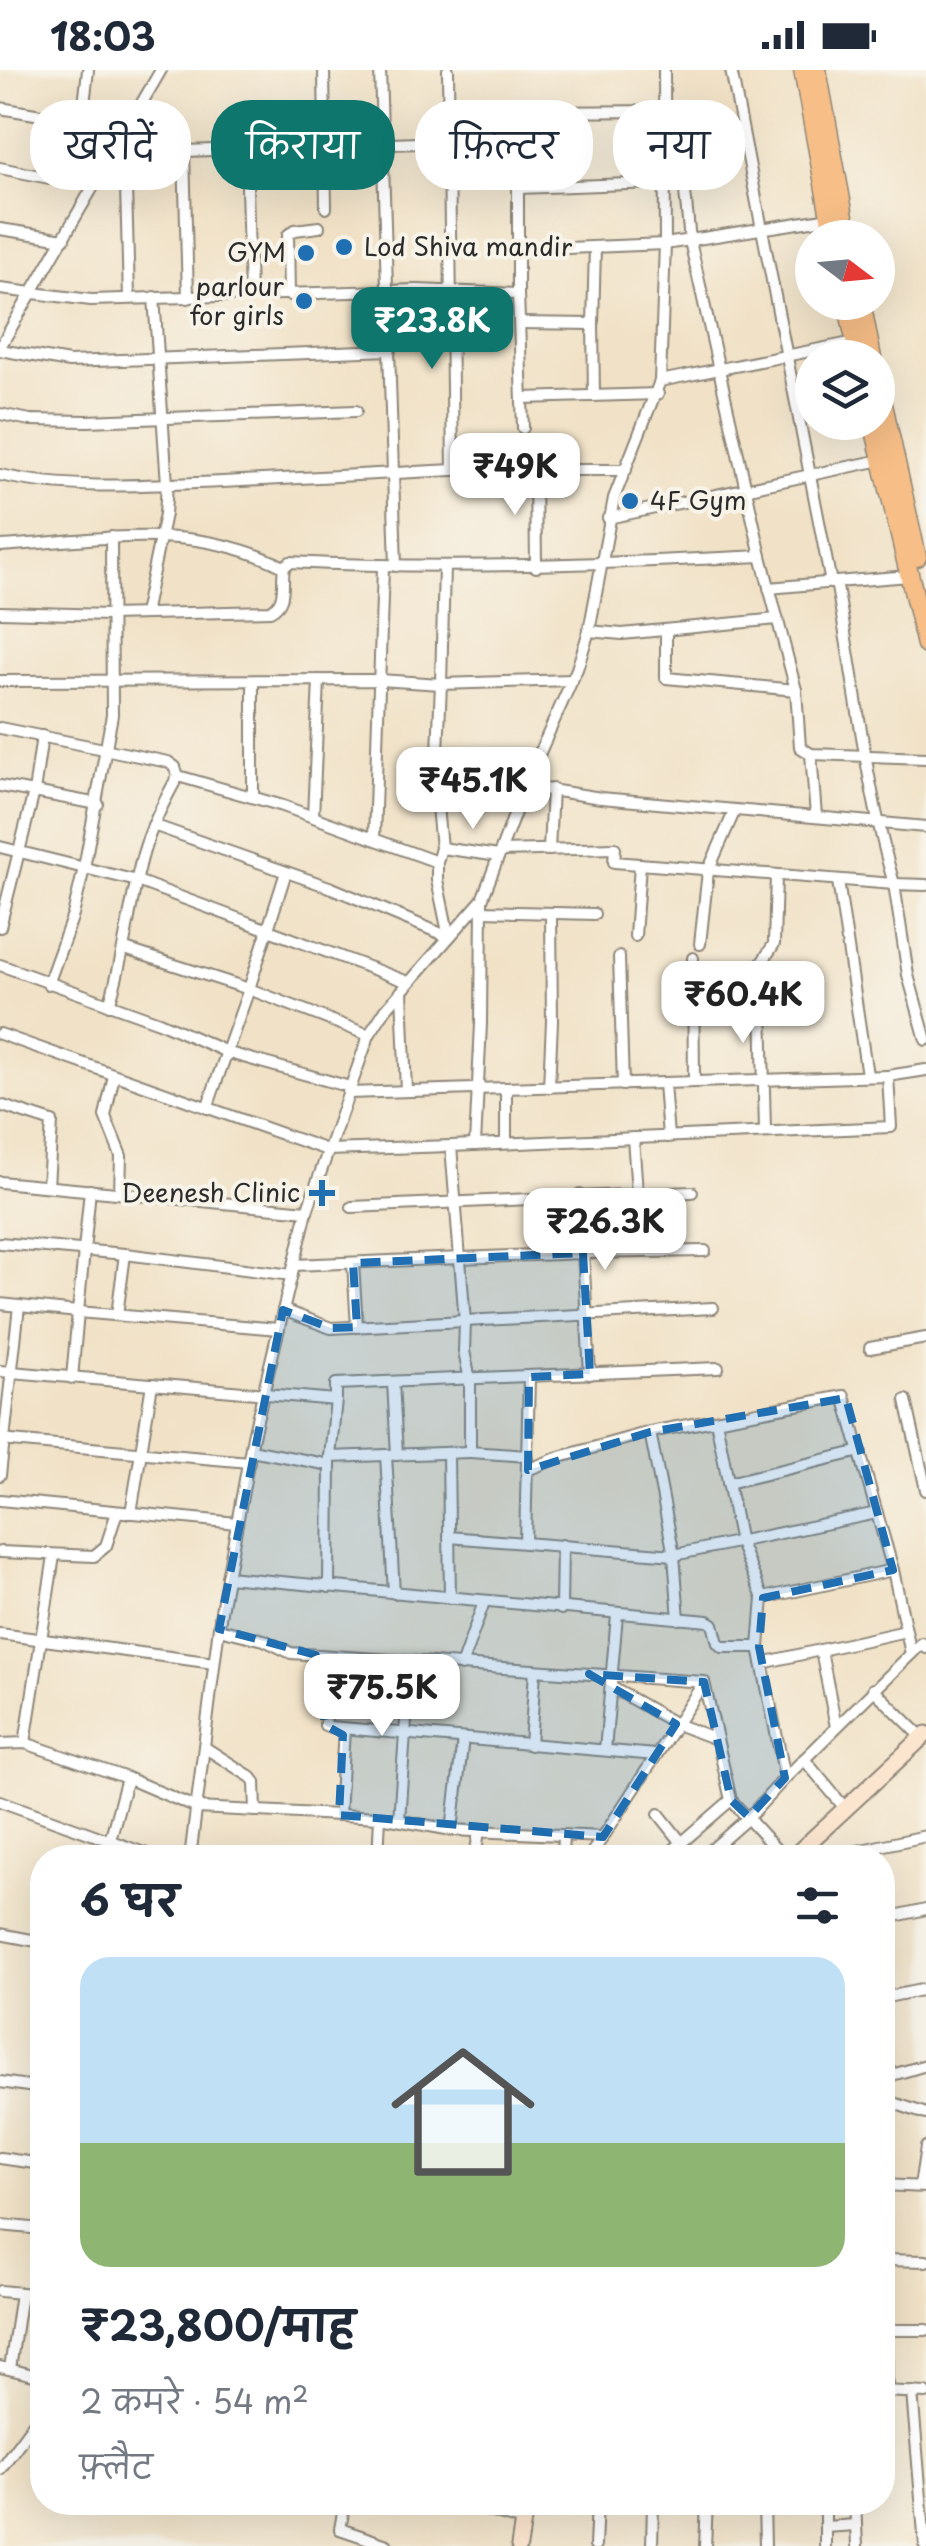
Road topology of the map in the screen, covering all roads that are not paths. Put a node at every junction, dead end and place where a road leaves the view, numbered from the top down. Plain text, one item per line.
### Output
1 (88, 70) edge
2 (161, 70) edge
3 (324, 70) edge
4 (380, 70) edge
5 (448, 70) edge
6 (664, 70) edge
7 (731, 70) edge
8 (803, 70) edge
9 (816, 70) edge
10 (85, 100) edge
11 (145, 100) edge
12 (325, 100) edge
13 (381, 100) edge
14 (448, 100) edge
15 (664, 100) edge
16 (0, 108) edge
17 (30, 113) edge
18 (0, 168) edge
19 (30, 174) edge
20 (94, 190) edge
21 (122, 190) edge
22 (185, 190) edge
23 (247, 190) edge
24 (326, 190) edge
25 (385, 190) edge
26 (449, 190) edge
27 (518, 190) edge
28 (664, 190) edge
29 (685, 190) edge
30 (326, 208) dead end
31 (830, 218) joint
32 (845, 220) edge
33 (318, 227) dead end
34 (761, 227) junction
35 (0, 229) edge
36 (64, 239) junction
37 (690, 240) junction
38 (665, 244) junction
39 (595, 247) junction
40 (518, 250) junction
41 (0, 289) edge
42 (388, 292) junction
43 (451, 292) junction
44 (30, 294) junction
45 (518, 294) junction
46 (289, 295) junction
47 (250, 297) junction
48 (129, 298) junction
49 (154, 298) junction
50 (188, 298) junction
51 (520, 323) junction
52 (593, 324) junction
53 (0, 348) edge
54 (390, 350) junction
55 (795, 355) edge
56 (786, 356) junction
57 (158, 358) junction
58 (720, 370) junction
59 (660, 381) junction
60 (658, 394) junction
61 (594, 396) junction
62 (522, 398) junction
63 (356, 410) dead end
64 (0, 414) edge
65 (162, 418) junction
66 (523, 428) dead end
67 (877, 440) edge
68 (893, 440) edge
69 (881, 460) junction
70 (452, 470) junction
71 (535, 470) junction
72 (626, 470) junction
73 (395, 473) junction
74 (0, 475) edge
75 (812, 475) junction
76 (167, 484) junction
77 (747, 488) junction
78 (608, 518) junction
79 (111, 536) junction
80 (160, 537) junction
81 (0, 546) edge
82 (920, 547) edge
83 (761, 556) junction
84 (600, 564) junction
85 (396, 566) junction
86 (444, 566) junction
87 (536, 566) junction
88 (383, 567) junction
89 (284, 568) junction
90 (908, 576) junction
91 (834, 583) junction
92 (769, 588) junction
93 (926, 598) edge
94 (0, 612) edge
95 (144, 614) junction
96 (109, 615) junction
97 (777, 618) junction
98 (666, 630) junction
99 (589, 631) junction
100 (926, 645) edge
101 (253, 680) junction
102 (319, 680) junction
103 (380, 680) junction
104 (572, 680) junction
105 (0, 681) edge
106 (111, 682) junction
107 (441, 684) junction
108 (796, 690) junction
109 (0, 728) edge
110 (42, 736) junction
111 (106, 748) junction
112 (811, 754) junction
113 (868, 755) junction
114 (926, 758) edge
115 (178, 776) junction
116 (0, 786) edge
117 (525, 786) junction
118 (552, 789) junction
119 (34, 792) junction
120 (253, 798) junction
121 (98, 804) junction
122 (735, 810) junction
123 (816, 816) junction
124 (313, 817) junction
125 (876, 823) junction
126 (152, 825) junction
127 (926, 827) edge
128 (374, 839) junction
129 (0, 847) edge
130 (441, 848) junction
131 (549, 850) junction
132 (20, 851) junction
133 (500, 854) junction
134 (437, 862) junction
135 (640, 864) junction
136 (84, 868) junction
137 (708, 871) junction
138 (286, 872) junction
139 (776, 876) junction
140 (137, 881) junction
141 (838, 881) junction
142 (894, 884) junction
143 (926, 885) edge
144 (482, 906) junction
145 (551, 913) junction
146 (594, 914) dead end
147 (0, 927) edge
148 (267, 932) junction
149 (635, 936) dead end
150 (448, 937) junction
151 (700, 944) dead end
152 (125, 949) junction
153 (619, 958) dead end
154 (693, 958) dead end
155 (0, 965) edge
156 (48, 984) junction
157 (405, 986) junction
158 (249, 990) junction
159 (110, 1005) junction
160 (0, 1034) edge
161 (369, 1035) junction
162 (926, 1040) edge
163 (226, 1051) junction
164 (926, 1070) edge
165 (114, 1075) junction
166 (867, 1076) junction
167 (888, 1076) junction
168 (764, 1078) junction
169 (694, 1081) junction
170 (664, 1083) junction
171 (623, 1084) junction
172 (549, 1087) junction
173 (478, 1088) junction
174 (506, 1089) junction
175 (350, 1090) junction
176 (406, 1091) junction
177 (0, 1105) edge
178 (207, 1108) junction
179 (765, 1131) junction
180 (668, 1137) junction
181 (634, 1138) junction
182 (506, 1144) junction
183 (476, 1145) junction
184 (451, 1146) junction
185 (327, 1150) junction
186 (0, 1182) edge
187 (48, 1186) junction
188 (90, 1190) junction
189 (637, 1192) junction
190 (692, 1192) dead end
191 (120, 1193) junction
192 (580, 1195) junction
193 (456, 1201) junction
194 (352, 1207) dead end
195 (307, 1210) junction
196 (0, 1243) edge
197 (84, 1250) junction
198 (705, 1251) dead end
199 (583, 1253) junction
200 (125, 1254) junction
201 (460, 1260) junction
202 (353, 1264) junction
203 (293, 1270) junction
204 (0, 1304) edge
205 (19, 1306) junction
206 (713, 1308) dead end
207 (283, 1310) junction
208 (78, 1312) junction
209 (116, 1315) junction
210 (588, 1316) junction
211 (465, 1322) junction
212 (357, 1326) junction
213 (279, 1329) junction
214 (926, 1338) edge
215 (870, 1348) dead end
216 (718, 1368) dead end
217 (6, 1372) edge
218 (590, 1374) junction
219 (529, 1377) junction
220 (72, 1378) junction
221 (470, 1380) junction
222 (393, 1382) junction
223 (152, 1384) junction
224 (264, 1392) junction
225 (336, 1400) junction
226 (906, 1400) dead end
227 (716, 1420) junction
228 (650, 1432) junction
229 (920, 1438) edge
230 (2, 1440) edge
231 (861, 1451) junction
232 (142, 1452) junction
233 (470, 1452) junction
234 (448, 1453) junction
235 (391, 1455) junction
236 (250, 1456) junction
237 (528, 1456) junction
238 (330, 1461) junction
239 (527, 1470) junction
240 (0, 1475) edge
241 (728, 1483) junction
242 (926, 1490) edge
243 (0, 1500) edge
244 (117, 1512) junction
245 (131, 1513) junction
246 (876, 1513) junction
247 (237, 1523) junction
248 (449, 1537) junction
249 (525, 1543) junction
250 (740, 1543) junction
251 (562, 1545) junction
252 (0, 1552) edge
253 (674, 1555) junction
254 (54, 1556) junction
255 (894, 1570) junction
256 (227, 1577) junction
257 (330, 1586) junction
258 (394, 1593) junction
259 (450, 1598) junction
260 (764, 1598) junction
261 (484, 1602) junction
262 (560, 1609) junction
263 (617, 1615) junction
264 (678, 1619) junction
265 (219, 1629) junction
266 (906, 1631) junction
267 (0, 1634) edge
268 (40, 1640) junction
269 (759, 1648) junction
270 (926, 1648) edge
271 (821, 1651) junction
272 (910, 1654) junction
273 (316, 1655) junction
274 (410, 1662) junction
275 (214, 1663) junction
276 (762, 1663) junction
277 (461, 1666) junction
278 (535, 1671) junction
279 (612, 1682) junction
280 (704, 1682) junction
281 (873, 1689) junction
282 (676, 1724) junction
283 (836, 1727) junction
284 (344, 1728) junction
285 (402, 1734) junction
286 (924, 1736) edge
287 (463, 1739) junction
288 (716, 1740) junction
289 (25, 1743) junction
290 (0, 1744) edge
291 (530, 1744) junction
292 (204, 1747) junction
293 (605, 1750) junction
294 (656, 1755) junction
295 (804, 1759) junction
296 (127, 1778) junction
297 (784, 1778) junction
298 (731, 1800) junction
299 (0, 1801) edge
300 (844, 1807) junction
301 (196, 1808) junction
302 (256, 1811) junction
303 (339, 1814) junction
304 (658, 1814) dead end
305 (380, 1816) junction
306 (748, 1818) junction
307 (399, 1820) junction
308 (452, 1830) junction
309 (479, 1831) junction
310 (562, 1835) junction
311 (926, 1836) edge
312 (604, 1837) junction
313 (110, 1840) junction
314 (123, 1845) edge
315 (192, 1845) edge
316 (379, 1845) edge
317 (477, 1845) edge
318 (562, 1845) edge
319 (598, 1845) edge
320 (680, 1845) joint
321 (717, 1845) edge
322 (772, 1845) edge
323 (805, 1845) edge
324 (885, 1845) edge
325 (926, 1909) edge
326 (895, 1916) edge
327 (0, 1934) edge
328 (30, 1940) edge
329 (926, 1989) edge
330 (895, 1995) edge
331 (926, 2066) edge
332 (895, 2074) edge
333 (0, 2082) edge
334 (30, 2086) edge
335 (895, 2103) edge
336 (926, 2114) edge
337 (926, 2147) edge
338 (0, 2158) edge
339 (30, 2162) edge
340 (895, 2186) edge
341 (923, 2187) edge
342 (0, 2225) edge
343 (30, 2228) edge
344 (895, 2260) edge
345 (926, 2261) edge
346 (0, 2291) edge
347 (21, 2293) junction
348 (30, 2294) edge
349 (895, 2330) edge
350 (926, 2330) edge
351 (5, 2368) edge
352 (30, 2374) edge
353 (895, 2391) edge
354 (912, 2392) junction
355 (926, 2392) edge
356 (30, 2428) edge
357 (0, 2468) edge
358 (343, 2515) edge
359 (501, 2515) edge
360 (524, 2515) edge
361 (596, 2515) edge
362 (652, 2515) edge
363 (706, 2515) edge
364 (764, 2515) edge
365 (825, 2515) edge
366 (856, 2515) edge
367 (523, 2522) junction
368 (856, 2525) junction
369 (825, 2527) junction
370 (387, 2545) edge
371 (518, 2546) edge
372 (595, 2546) edge
373 (652, 2546) edge
374 (705, 2546) edge
375 (765, 2546) edge
376 (826, 2546) edge
377 (857, 2546) edge
378 (926, 2546) edge

1 - 10 street
2 - 11 street
3 - 12 street
4 - 13 street
5 - 14 street
6 - 15 street
7 - 34 street
8 - 31 main road
9 - 32 main road
16 - 17 street
18 - 19 street
20 - 36 street
21 - 48 street
22 - 50 street
23 - 47 street
24 - 30 street
25 - 42 street
26 - 43 street
27 - 40 street
28 - 38 street
29 - 37 street
31 - 34 street
33 - 46 street
34 - 37 street
34 - 56 street
35 - 36 street
36 - 44 street
37 - 38 street
37 - 58 street
38 - 39 street
38 - 59 street
39 - 40 street
39 - 52 street
40 - 45 street
41 - 44 street
42 - 43 street
42 - 46 street
42 - 54 street
43 - 45 street
43 - 70 street
44 - 48 street
44 - 53 street
45 - 51 street
46 - 47 street
47 - 50 street
48 - 49 street
49 - 50 street
49 - 57 street
51 - 52 street
51 - 62 street
52 - 61 street
53 - 57 street
54 - 57 street
54 - 73 street
55 - 56 street
56 - 58 street
56 - 75 street
57 - 65 street
58 - 59 street
58 - 77 street
59 - 60 street
60 - 61 street
60 - 72 street
61 - 62 street
62 - 66 street
63 - 65 street
64 - 65 street
65 - 76 street
67 - 69 main road
68 - 82 main road
69 - 75 street
69 - 90 main road
70 - 71 street
70 - 73 street
71 - 72 street
71 - 87 street
72 - 78 street
73 - 76 street
73 - 85 street
74 - 76 street
75 - 77 street
75 - 91 street
76 - 80 street
77 - 78 street
77 - 83 street
78 - 84 street
79 - 80 street
79 - 81 street
79 - 96 street
80 - 89 street
80 - 95 street
82 - 93 main road
83 - 84 street
83 - 92 street
84 - 87 street
84 - 99 street
85 - 86 street
85 - 88 street
86 - 87 street
86 - 107 street
88 - 89 street
88 - 103 street
89 - 95 street
90 - 91 street
90 - 100 main road
91 - 92 street
91 - 113 street
92 - 97 street
94 - 96 street
95 - 96 street
96 - 106 street
97 - 98 street
97 - 108 street
98 - 99 street
98 - 108 street
99 - 104 street
101 - 102 street
101 - 106 street
101 - 120 street
102 - 103 street
102 - 124 street
103 - 107 street
103 - 128 street
104 - 107 street
104 - 117 street
105 - 106 street
106 - 111 street
107 - 130 street
108 - 112 street
109 - 110 street
110 - 111 street
110 - 119 street
111 - 115 street
111 - 121 street
112 - 113 street
112 - 123 street
113 - 114 street
113 - 125 street
115 - 120 street
115 - 126 street
116 - 119 street
117 - 118 street
117 - 133 street
118 - 122 street
118 - 131 street
119 - 121 street
119 - 132 street
120 - 124 street
121 - 136 street
122 - 123 street
122 - 137 street
123 - 125 street
124 - 128 street
125 - 127 street
125 - 142 street
126 - 138 street
126 - 140 street
128 - 134 street
129 - 132 street
130 - 133 street
130 - 134 street
131 - 133 street
131 - 135 street
132 - 136 street
132 - 147 street
133 - 144 street
134 - 150 street
135 - 137 street
135 - 149 street
136 - 140 street
136 - 156 street
137 - 139 street
137 - 151 street
138 - 148 street
138 - 150 street
139 - 141 street
139 - 168 street
140 - 148 street
140 - 152 street
141 - 142 street
141 - 166 street
142 - 143 street
142 - 162 street
144 - 145 street
144 - 150 street
144 - 173 street
145 - 146 street
145 - 172 street
148 - 157 street
148 - 158 street
150 - 157 street
152 - 158 street
152 - 159 street
153 - 171 street
154 - 169 street
155 - 156 street
156 - 159 street
157 - 161 street
157 - 176 street
158 - 161 street
158 - 163 street
159 - 163 street
160 - 165 street
161 - 175 street
163 - 175 street
163 - 178 street
164 - 167 street
165 - 178 street
165 - 191 street
166 - 167 street
166 - 168 street
167 - 179 street
168 - 169 street
168 - 179 street
169 - 170 street
170 - 171 street
170 - 180 street
171 - 172 street
172 - 174 street
173 - 174 street
173 - 176 street
173 - 183 street
174 - 182 street
175 - 176 street
175 - 185 street
177 - 187 street
178 - 185 street
179 - 180 street
180 - 181 street
181 - 182 street
181 - 189 street
182 - 183 street
183 - 184 street
184 - 185 street
184 - 193 street
185 - 195 street
186 - 187 street
187 - 188 street
188 - 191 street
188 - 197 street
189 - 190 street
189 - 192 street
191 - 195 street
192 - 193 street
192 - 199 street
193 - 194 street
193 - 201 street
195 - 203 street
196 - 197 street
197 - 200 street
197 - 208 street
198 - 199 street
199 - 201 street
199 - 210 street
200 - 203 street
200 - 209 street
201 - 202 street
201 - 211 street
202 - 203 street
202 - 212 street
203 - 207 street
204 - 205 street
205 - 208 street
205 - 217 street
206 - 210 street
207 - 212 street
207 - 213 street
208 - 209 street
208 - 220 street
209 - 213 street
210 - 211 street
210 - 218 street
211 - 212 street
211 - 221 street
213 - 224 street
214 - 215 street
216 - 218 street
217 - 220 street
217 - 230 street
218 - 219 street
219 - 221 street
219 - 237 street
220 - 223 street
221 - 222 street
221 - 233 street
222 - 225 street
222 - 235 street
223 - 224 street
223 - 232 street
224 - 225 street
224 - 236 street
225 - 238 street
226 - 229 street
227 - 228 street
227 - 231 street
227 - 241 street
228 - 239 street
228 - 253 street
229 - 242 street
230 - 232 street
230 - 240 street
231 - 241 street
231 - 246 street
232 - 236 street
232 - 245 street
233 - 234 street
233 - 237 street
234 - 235 street
234 - 248 street
235 - 238 street
235 - 258 street
236 - 238 street
236 - 247 street
237 - 239 street
238 - 257 street
239 - 249 street
241 - 250 street
243 - 244 street
244 - 245 street
244 - 254 street
245 - 247 street
246 - 250 street
246 - 255 street
247 - 256 street
248 - 249 street
248 - 259 street
249 - 251 street
250 - 253 street
250 - 260 street
251 - 253 street
251 - 262 street
252 - 254 street
253 - 264 street
254 - 268 street
255 - 260 street
255 - 266 street
256 - 257 street
256 - 265 street
257 - 258 street
258 - 259 street
259 - 261 street
260 - 269 street
261 - 262 street
261 - 277 street
262 - 263 street
263 - 264 street
263 - 279 street
264 - 269 street
265 - 273 street
265 - 275 street
266 - 271 street
266 - 272 street
267 - 268 street
268 - 275 street
268 - 289 street
269 - 276 street
270 - 272 street
271 - 276 street
271 - 283 street
272 - 281 street
273 - 274 street
273 - 284 street
274 - 277 street
274 - 285 street
275 - 292 street
276 - 297 street
277 - 278 street
278 - 279 street
278 - 291 street
279 - 280 street
279 - 282 street
279 - 293 street
280 - 282 street
280 - 288 street
281 - 283 street
281 - 286 street
282 - 288 street
282 - 294 street
283 - 295 street
284 - 285 street
284 - 303 street
285 - 287 street
285 - 307 street
286 - 300 street
287 - 291 street
287 - 308 street
288 - 298 street
289 - 290 street
289 - 296 street
291 - 293 street
292 - 301 street
292 - 302 street
293 - 294 street
294 - 312 street
295 - 297 street
295 - 300 street
296 - 301 street
296 - 313 street
297 - 306 street
298 - 306 street
298 - 320 street
299 - 313 street
300 - 323 street
301 - 302 street
301 - 315 street
302 - 303 street
303 - 305 street
304 - 320 street
305 - 307 street
305 - 316 street
306 - 321 street
306 - 322 street
307 - 308 street
308 - 309 street
309 - 310 street
309 - 317 street
310 - 312 street
310 - 318 street
311 - 324 street
312 - 319 street
313 - 314 street
325 - 326 street
327 - 328 street
329 - 330 street
331 - 332 street
333 - 334 street
335 - 336 street
337 - 341 street
338 - 339 street
340 - 341 street
342 - 343 street
344 - 345 street
346 - 347 street
347 - 348 street
347 - 351 street
349 - 350 street
351 - 352 street
353 - 354 street
354 - 355 street
354 - 378 street
356 - 357 street
358 - 370 street
359 - 367 street
360 - 367 street
361 - 372 street
362 - 373 street
363 - 374 street
364 - 375 street
365 - 369 street
366 - 368 street
367 - 371 street
368 - 369 street
368 - 377 street
369 - 376 street

